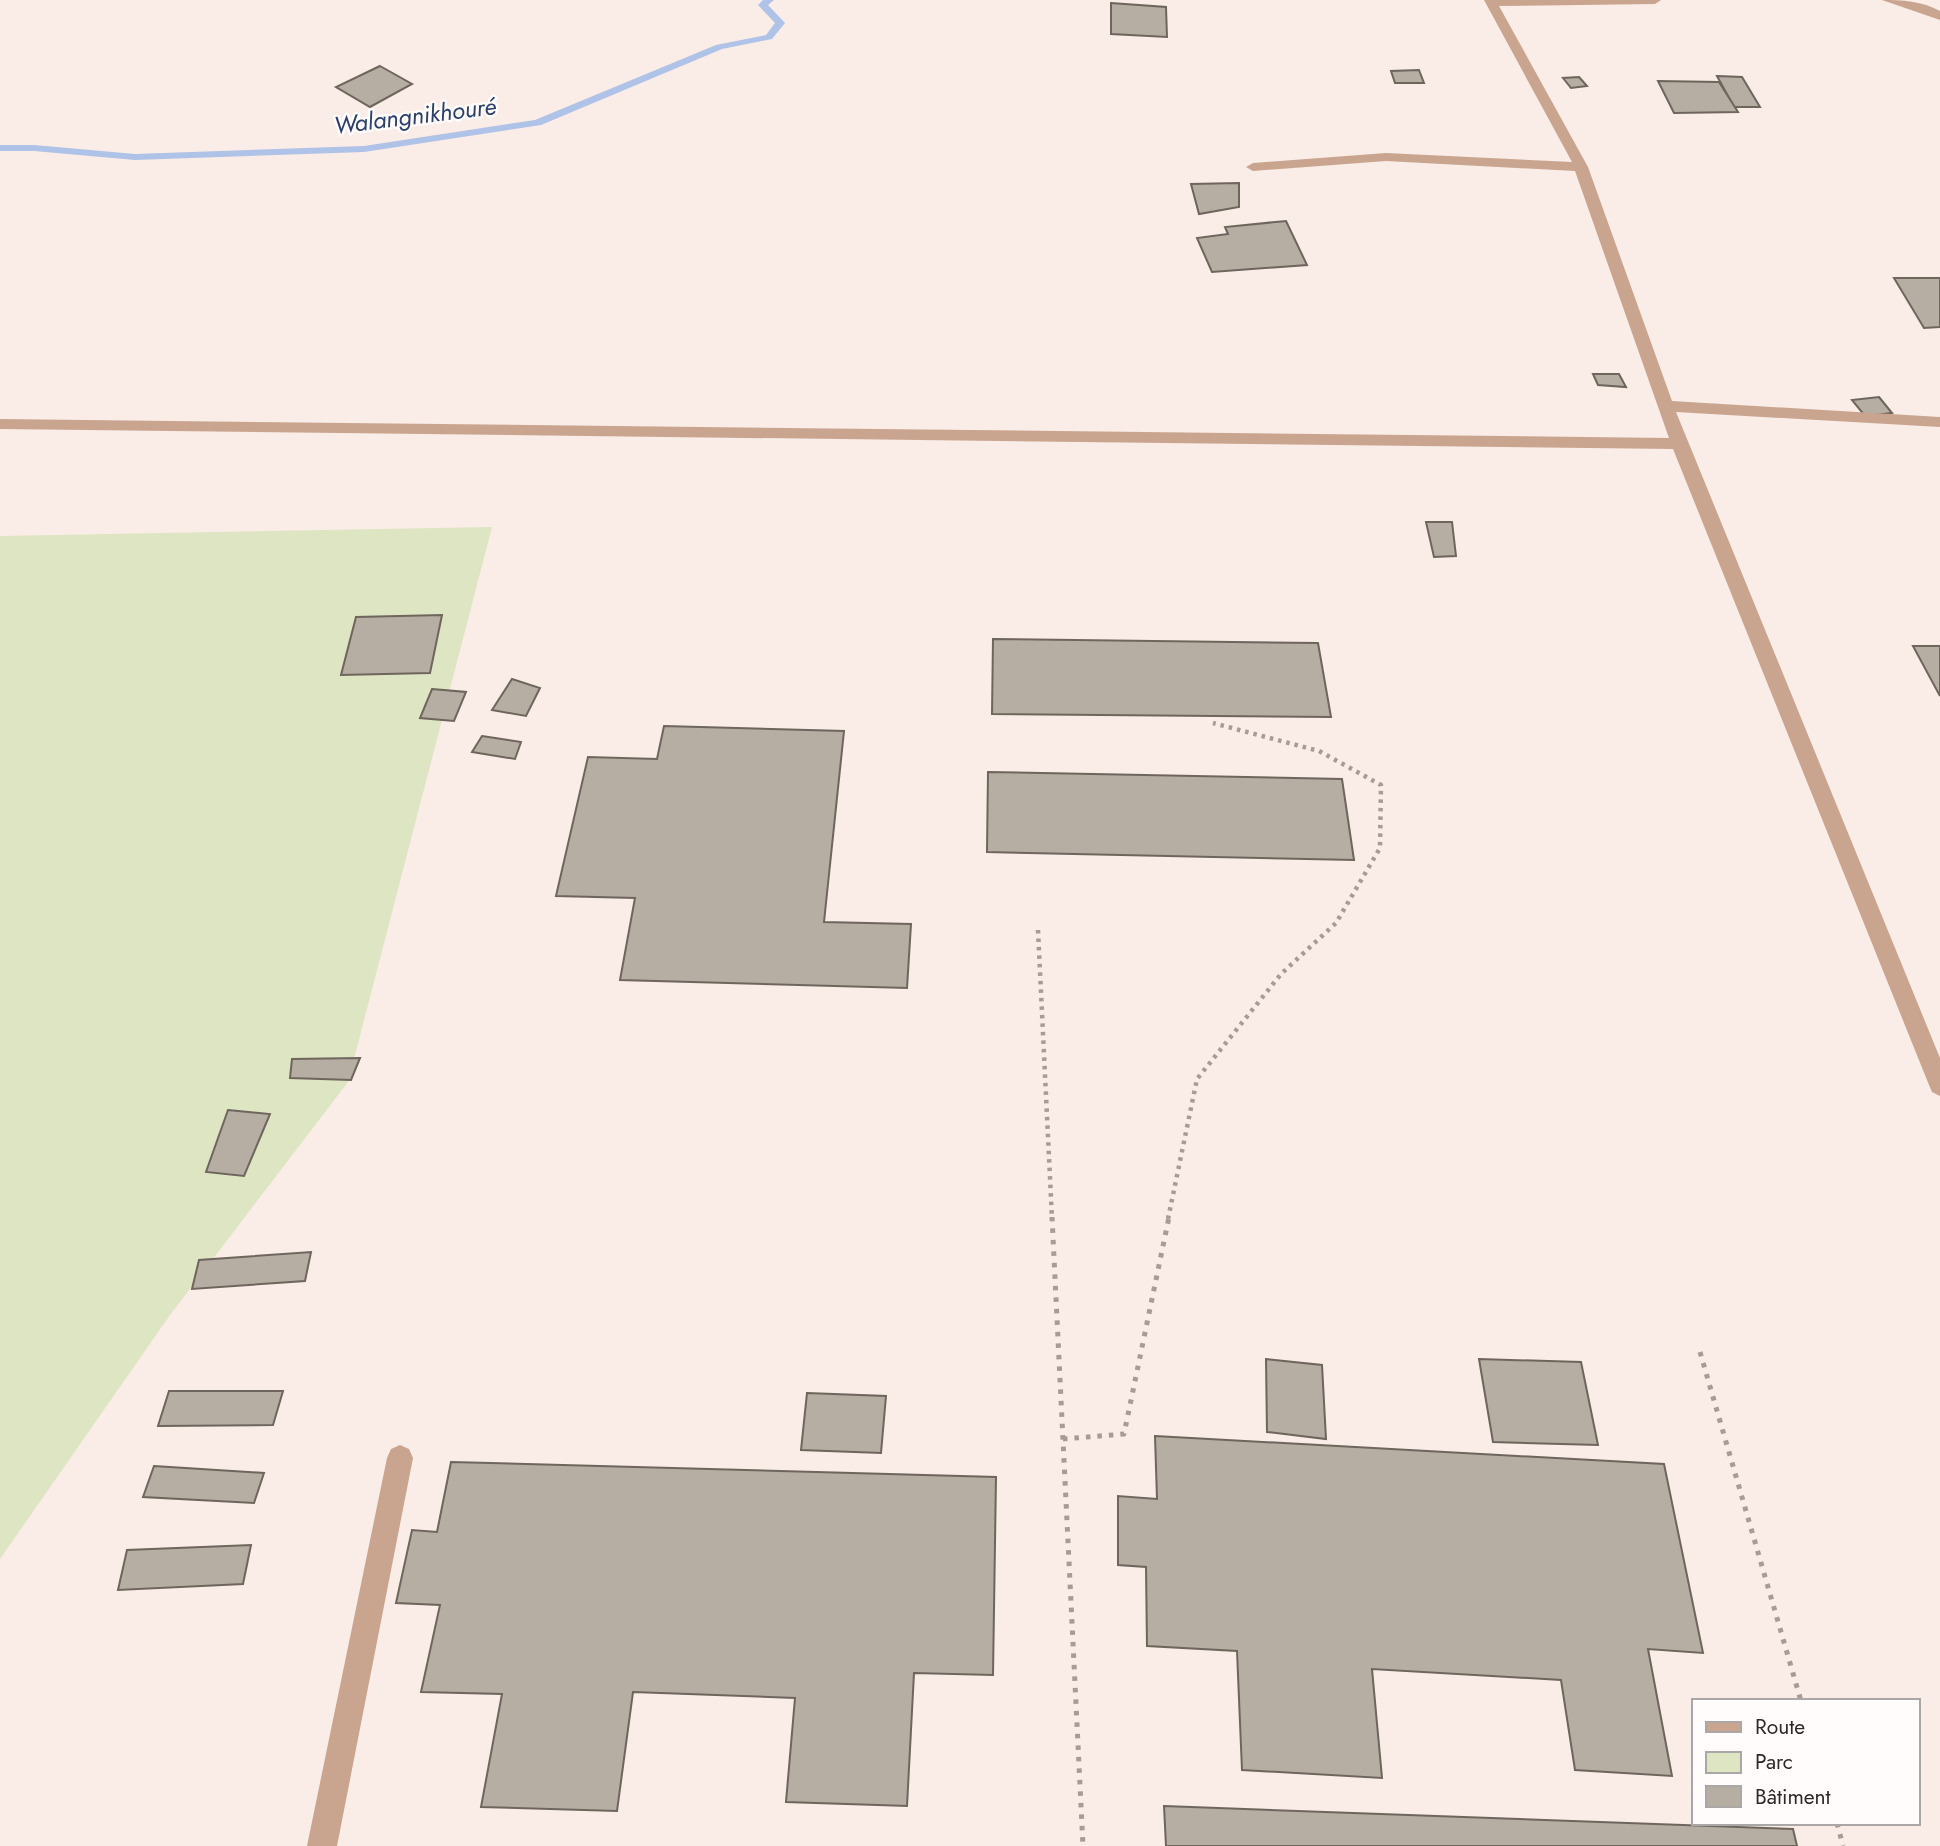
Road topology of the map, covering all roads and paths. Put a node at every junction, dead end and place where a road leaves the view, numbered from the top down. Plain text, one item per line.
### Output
1 (1655, 0) edge
2 (1888, 0) edge
3 (1490, 1) edge
4 (1940, 16) edge
5 (1253, 167) dead end
6 (1581, 167) junction
7 (1667, 406) junction
8 (1940, 422) edge
9 (0, 424) edge
10 (1679, 444) junction
11 (1213, 723) dead end
12 (1038, 930) dead end
13 (1940, 1085) edge
14 (1700, 1352) dead end
15 (1063, 1439) junction
16 (400, 1458) dead end
17 (1800, 1699) edge
18 (1838, 1825) edge
19 (322, 1846) edge
20 (1083, 1846) edge
21 (1843, 1846) edge

1 - 3 street
2 - 4 street
3 - 6 street
5 - 6 street
6 - 7 street
7 - 8 street
7 - 10 street
9 - 10 street
10 - 13 street
11 - 15 path
12 - 15 path
14 - 17 path
15 - 20 path
16 - 19 street
18 - 21 path

